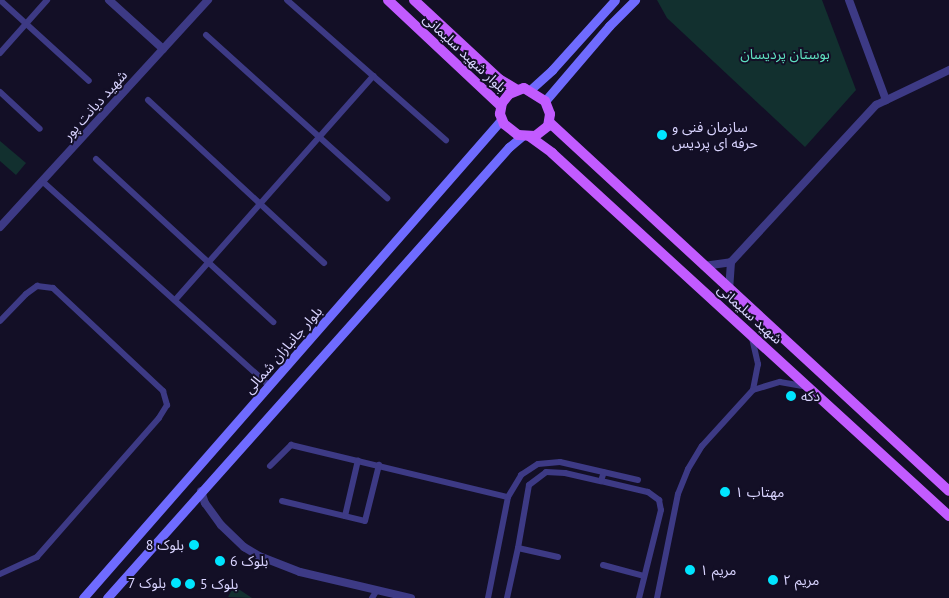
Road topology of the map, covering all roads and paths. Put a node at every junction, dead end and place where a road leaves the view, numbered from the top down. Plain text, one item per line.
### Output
1 (0, 0) edge
2 (47, 0) edge
3 (110, 0) edge
4 (208, 0) edge
5 (287, 0) edge
6 (388, 0) edge
7 (414, 0) edge
8 (616, 0) edge
9 (635, 0) edge
10 (849, 0) edge
11 (26, 23) junction
12 (206, 36) dead end
13 (163, 49) junction
14 (0, 53) edge
15 (949, 70) edge
16 (372, 76) junction
17 (89, 81) dead end
18 (517, 90) junction
19 (530, 90) junction
20 (0, 92) edge
21 (148, 100) dead end
22 (886, 100) junction
23 (544, 101) junction
24 (501, 106) junction
25 (502, 119) junction
26 (550, 122) junction
27 (40, 128) dead end
28 (319, 136) junction
29 (526, 136) junction
30 (446, 140) dead end
31 (96, 159) dead end
32 (42, 181) junction
33 (387, 198) dead end
34 (260, 204) junction
35 (0, 228) edge
36 (324, 262) dead end
37 (731, 262) junction
38 (208, 263) junction
39 (704, 266) junction
40 (729, 289) junction
41 (176, 299) junction
42 (0, 322) edge
43 (273, 322) dead end
44 (751, 334) junction
45 (270, 386) junction
46 (811, 388) junction
47 (754, 390) junction
48 (358, 460) junction
49 (379, 465) junction
50 (270, 466) dead end
51 (604, 472) junction
52 (638, 480) dead end
53 (601, 482) junction
54 (201, 491) junction
55 (949, 491) edge
56 (508, 497) junction
57 (282, 501) dead end
58 (345, 516) junction
59 (949, 516) edge
60 (518, 548) junction
61 (558, 557) dead end
62 (602, 565) dead end
63 (0, 574) edge
64 (644, 576) junction
65 (377, 590) junction
66 (84, 598) edge
67 (107, 598) edge
68 (372, 598) edge
69 (411, 598) edge
70 (488, 598) edge
71 (507, 598) edge
72 (639, 598) edge
73 (657, 598) edge

1 - 11 street
2 - 11 street
3 - 13 street
4 - 13 street, شهید دیانت پور
5 - 16 street
6 - 24 main road, بلوار شهید سلیمانی
7 - 18 main road, بلوار شهید سلیمانی
8 - 19 main road
9 - 23 main road
10 - 22 street
11 - 14 street
11 - 17 street
12 - 28 street
13 - 32 street, شهید دیانت پور
15 - 22 street
16 - 28 street
16 - 30 street
18 - 19 main road
18 - 24 main road
19 - 23 main road
20 - 27 street
21 - 34 street
22 - 37 street
23 - 26 main road
24 - 25 main road
25 - 29 main road
25 - 45 main road, بلوار جانبازان شمالی
26 - 29 main road
26 - 39 main road, شهید سلیمانی
28 - 33 street
28 - 34 street
29 - 44 main road, شهید سلیمانی
29 - 54 main road
31 - 38 street
32 - 35 street, شهید دیانت پور
32 - 41 street
34 - 36 street
34 - 38 street
37 - 39 street
37 - 40 street
38 - 41 street
38 - 43 street
39 - 40 main road, شهید سلیمانی
40 - 55 main road, شهید سلیمانی
41 - 45 street
42 - 63 street
44 - 46 main road, شهید سلیمانی
44 - 47 street
45 - 66 main road, بلوار جانبازان شمالی
46 - 47 street
46 - 59 main road, شهید سلیمانی
47 - 73 street
48 - 49 street
48 - 50 street
48 - 58 street
49 - 56 street
49 - 58 street
51 - 52 street
51 - 53 street
51 - 56 street
53 - 60 street
53 - 64 street
54 - 65 street
54 - 67 main road
56 - 70 street
57 - 58 street
60 - 61 street
60 - 71 street
62 - 64 street
64 - 72 street
65 - 68 street
65 - 69 street

